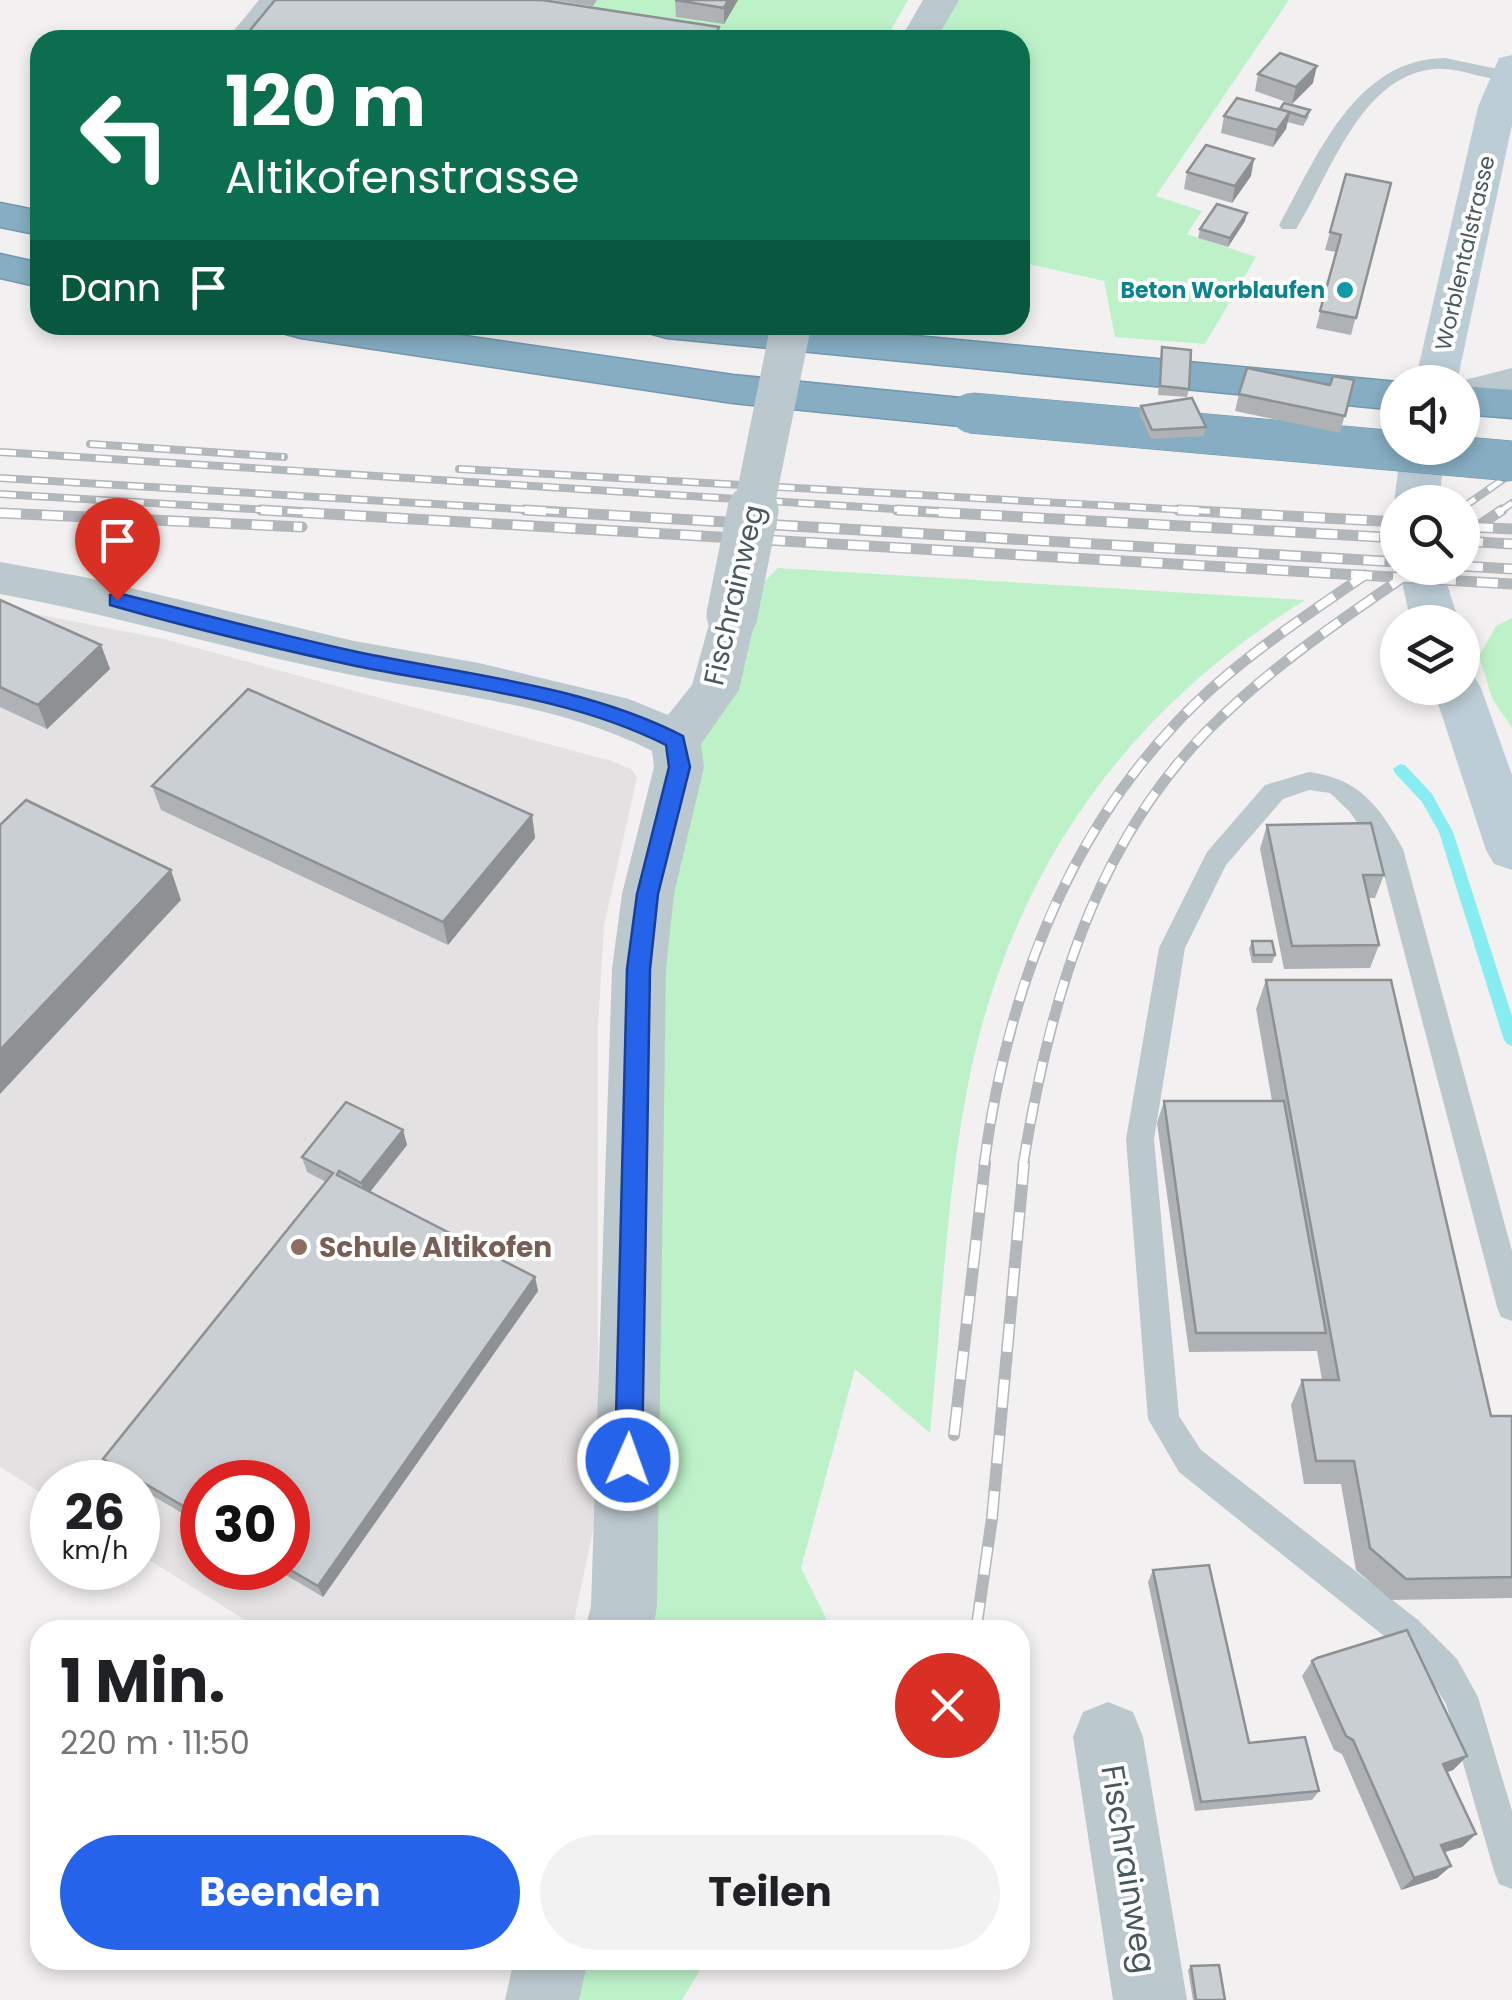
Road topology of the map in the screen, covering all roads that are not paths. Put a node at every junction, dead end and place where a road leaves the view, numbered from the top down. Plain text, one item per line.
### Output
1 (268, 0) edge
2 (941, 0) edge
3 (243, 30) edge
4 (924, 30) edge
5 (1510, 71) edge
6 (0, 215) edge
7 (30, 221) edge
8 (1289, 226) dead end
9 (0, 266) edge
10 (30, 273) edge
11 (368, 335) edge
12 (764, 335) edge
13 (790, 335) edge
14 (1440, 365) edge
15 (1512, 382) edge
16 (1480, 392) edge
17 (1380, 394) edge
18 (1480, 400) edge
19 (1512, 404) edge
20 (1512, 461) edge
21 (0, 578) edge
22 (1466, 705) edge
23 (676, 741) junction
24 (1500, 774) edge
25 (1512, 850) edge
26 (1512, 1307) edge
27 (621, 1620) edge
28 (1108, 1738) dead end
29 (1512, 1871) edge
30 (549, 1970) edge
31 (542, 2000) edge
32 (1150, 2000) edge

1 - 3 lane
2 - 4 street
5 - 8 lane
5 - 14 main road, Worblentalstrasse
6 - 7 highway
9 - 10 highway
11 - 20 highway, bridge
12 - 17 highway
13 - 23 street, Fischrainweg, bridge
15 - 16 street
18 - 19 highway
21 - 23 street
22 - 24 main road
23 - 27 street
24 - 25 main road
26 - 29 lane
28 - 32 street, Fischrainweg
30 - 31 street

